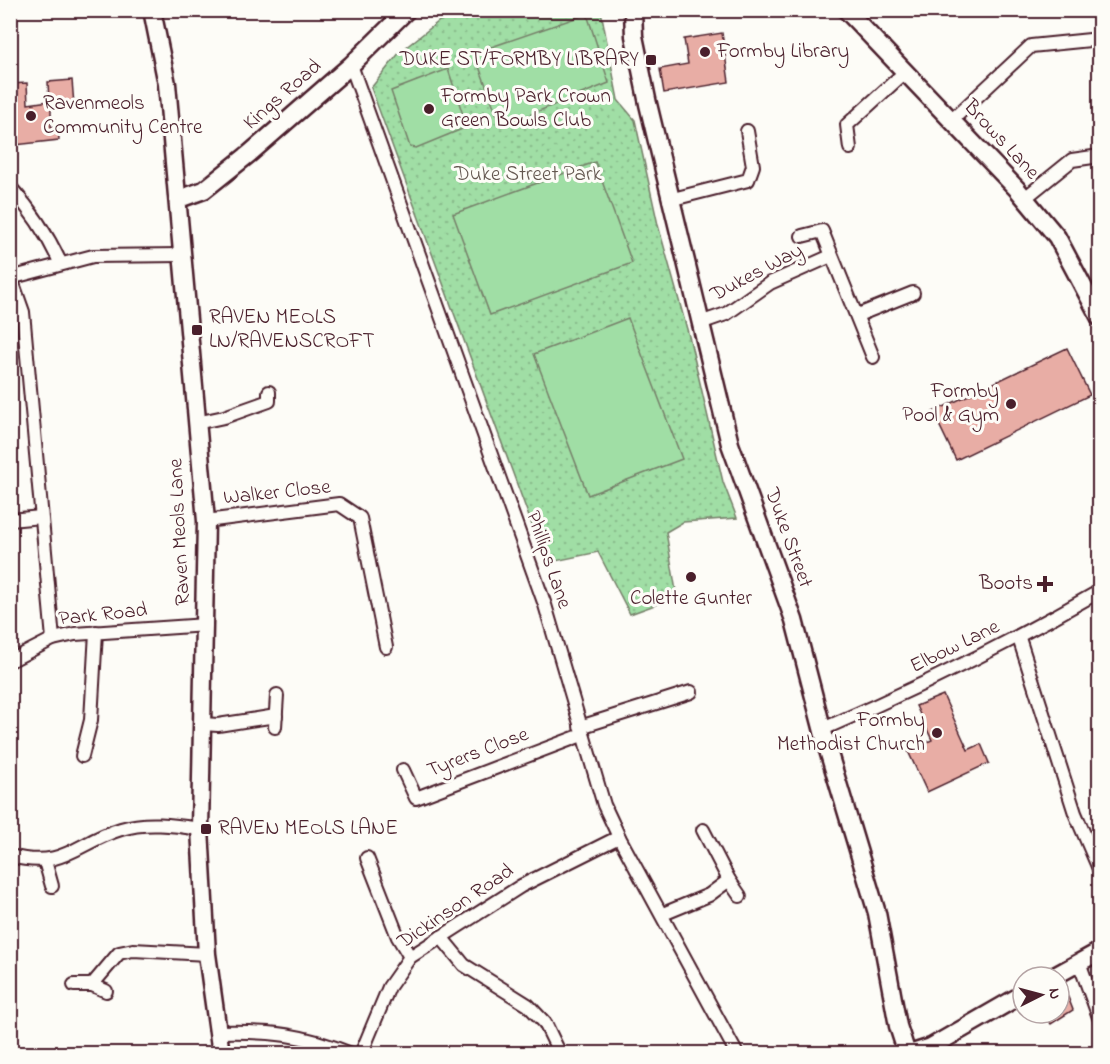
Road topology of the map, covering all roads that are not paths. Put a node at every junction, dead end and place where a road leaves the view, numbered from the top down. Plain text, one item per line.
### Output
1 (152, 10) edge
2 (407, 10) edge
3 (625, 10) edge
4 (633, 10) edge
5 (846, 10) edge
6 (634, 36) junction
7 (1100, 39) edge
8 (351, 65) junction
9 (904, 73) junction
10 (952, 120) junction
11 (747, 131) dead end
12 (850, 148) dead end
13 (1100, 156) edge
14 (10, 188) edge
15 (1025, 198) junction
16 (178, 199) junction
17 (669, 200) junction
18 (801, 236) dead end
19 (181, 255) junction
20 (831, 256) junction
21 (60, 262) junction
22 (11, 278) edge
23 (913, 293) dead end
24 (858, 315) junction
25 (1100, 318) edge
26 (700, 324) junction
27 (873, 357) dead end
28 (269, 392) dead end
29 (196, 423) junction
30 (41, 517) junction
31 (10, 520) edge
32 (206, 521) junction
33 (1100, 591) edge
34 (206, 625) junction
35 (96, 632) junction
36 (1019, 638) junction
37 (53, 639) junction
38 (386, 647) dead end
39 (10, 661) edge
40 (691, 692) dead end
41 (277, 695) dead end
42 (202, 724) junction
43 (823, 729) junction
44 (581, 731) junction
45 (82, 756) dead end
46 (403, 770) dead end
47 (200, 829) junction
48 (703, 830) dead end
49 (619, 837) junction
50 (10, 856) edge
51 (367, 858) dead end
52 (45, 861) junction
53 (1100, 871) edge
54 (729, 880) junction
55 (51, 886) dead end
56 (740, 896) dead end
57 (663, 914) junction
58 (441, 937) junction
59 (1100, 951) edge
60 (207, 954) junction
61 (410, 957) junction
62 (1079, 962) junction
63 (1071, 967) edge
64 (92, 985) junction
65 (74, 986) dead end
66 (106, 991) dead end
67 (1011, 1001) edge
68 (1100, 1020) edge
69 (220, 1032) junction
70 (221, 1053) edge
71 (351, 1053) edge
72 (361, 1053) edge
73 (560, 1053) edge
74 (737, 1053) edge
75 (908, 1053) edge

1 - 16 street, Raven Meols Lane
2 - 8 street, Kings Road
3 - 6 street, Duke Street
4 - 6 street, Duke Street
5 - 9 street, Brows Lane
6 - 17 street, Duke Street
7 - 10 street
8 - 16 street, Kings Road
8 - 44 street, Phillips Lane
9 - 10 street, Brows Lane
9 - 12 street
10 - 15 street, Brows Lane
11 - 17 street
13 - 15 street
14 - 21 street
15 - 25 street, Brows Lane
16 - 19 street, Raven Meols Lane
17 - 26 street, Duke Street
18 - 20 street, Dukes Way
19 - 21 street
19 - 29 street, Raven Meols Lane
20 - 24 street, Dukes Way
20 - 26 street, Dukes Way
21 - 22 street
22 - 30 street
23 - 24 street
24 - 27 street, Dukes Way
26 - 43 street, Duke Street
28 - 29 street
29 - 32 street, Raven Meols Lane
30 - 31 street
30 - 37 street
32 - 34 street, Raven Meols Lane
32 - 38 street, Walker Close
33 - 36 street, Elbow Lane
34 - 35 street, Park Road
34 - 42 street, Raven Meols Lane
35 - 37 street, Park Road
35 - 45 street
36 - 43 street, Elbow Lane
36 - 53 street
37 - 39 street, Park Road
40 - 44 street
41 - 42 street
42 - 47 street, Raven Meols Lane
43 - 75 street, Duke Street
44 - 46 street, Tyrers Close
44 - 49 street, Phillips Lane
47 - 52 street
47 - 60 street, Raven Meols Lane
48 - 54 street
49 - 57 street, Phillips Lane
49 - 58 street, Dickinson Road
50 - 52 street
51 - 61 street
52 - 55 street
54 - 56 street
54 - 57 street
57 - 74 street, Phillips Lane
58 - 61 street, Dickinson Road
58 - 73 street
59 - 62 street
60 - 64 street
60 - 69 street, Raven Meols Lane
61 - 72 street, Dickinson Road
62 - 63 street
62 - 68 street
64 - 65 street
64 - 66 street
67 - 75 street
69 - 70 street, Raven Meols Lane
69 - 71 street

